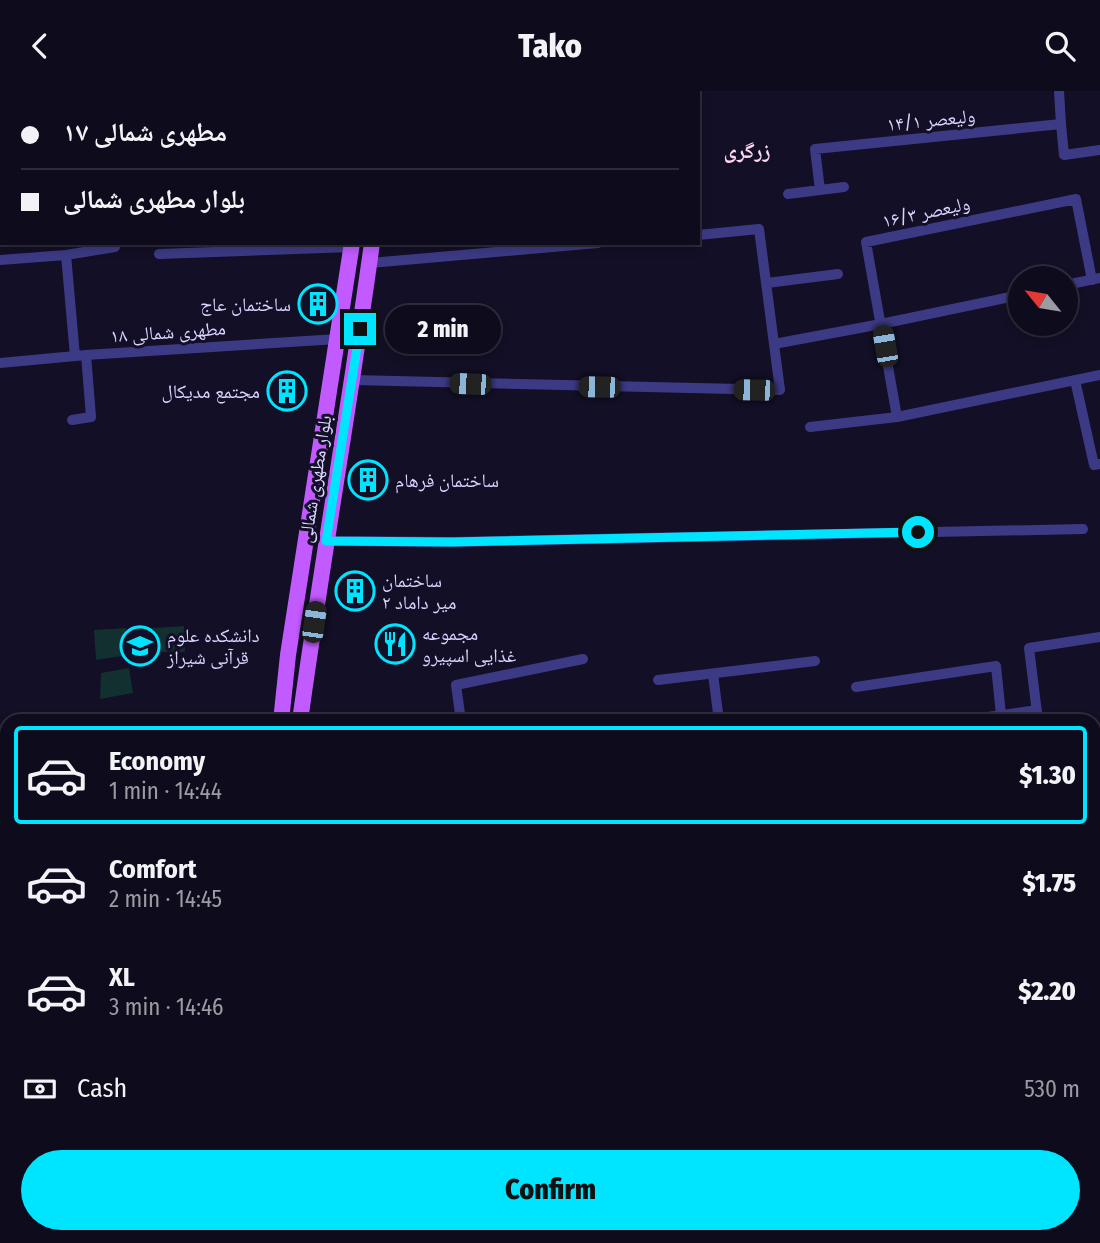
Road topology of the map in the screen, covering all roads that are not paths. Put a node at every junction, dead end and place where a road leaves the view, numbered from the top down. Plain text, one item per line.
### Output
1 (1059, 91) edge
2 (1061, 124) junction
3 (1100, 150) edge
4 (844, 187) dead end
5 (820, 190) junction
6 (788, 194) dead end
7 (700, 235) edge
8 (352, 245) edge
9 (372, 245) edge
10 (575, 245) edge
11 (115, 247) dead end
12 (159, 254) dead end
13 (66, 255) junction
14 (0, 260) edge
15 (370, 263) junction
16 (838, 274) dead end
17 (1096, 279) edge
18 (767, 283) junction
19 (1078, 283) edge
20 (1008, 298) edge
21 (881, 324) junction
22 (338, 339) junction
23 (774, 344) junction
24 (80, 356) junction
25 (0, 363) edge
26 (1100, 375) edge
27 (353, 380) junction
28 (1075, 380) junction
29 (897, 417) junction
30 (72, 420) dead end
31 (810, 428) dead end
32 (1097, 465) edge
33 (1083, 529) dead end
34 (326, 541) junction
35 (1100, 637) edge
36 (583, 659) dead end
37 (815, 661) dead end
38 (713, 674) junction
39 (657, 680) dead end
40 (856, 687) dead end
41 (282, 714) edge
42 (301, 714) edge
43 (460, 714) edge
44 (718, 714) edge
45 (1001, 714) edge
46 (1038, 714) edge

1 - 2 street
2 - 3 street
2 - 5 street, ۱۴/۱ ولیعصر
4 - 5 street
5 - 6 street
7 - 18 street
8 - 12 street
8 - 22 main road, بلوار مطهرى شمالى
9 - 15 main road, بلوار مطهرى شمالى
10 - 15 street
11 - 13 street
13 - 14 street
13 - 24 street
15 - 27 main road, بلوار مطهرى شمالى
16 - 18 street
17 - 19 street
17 - 21 street, ۱۶/۳ ولیعصر
18 - 23 street
20 - 21 street
21 - 23 street
21 - 29 street
22 - 24 street, ۱۸ مطهری شمالی
22 - 41 main road, بلوار مطهرى شمالى
23 - 27 street
24 - 25 street, ۱۸ مطهری شمالی
24 - 30 street
26 - 28 street
27 - 34 main road, بلوار مطهرى شمالى
28 - 29 street
28 - 32 street
29 - 31 street
33 - 34 street
34 - 42 main road, بلوار مطهرى شمالى
35 - 46 street
36 - 43 street
37 - 38 street
38 - 39 street
38 - 44 street
40 - 45 street

